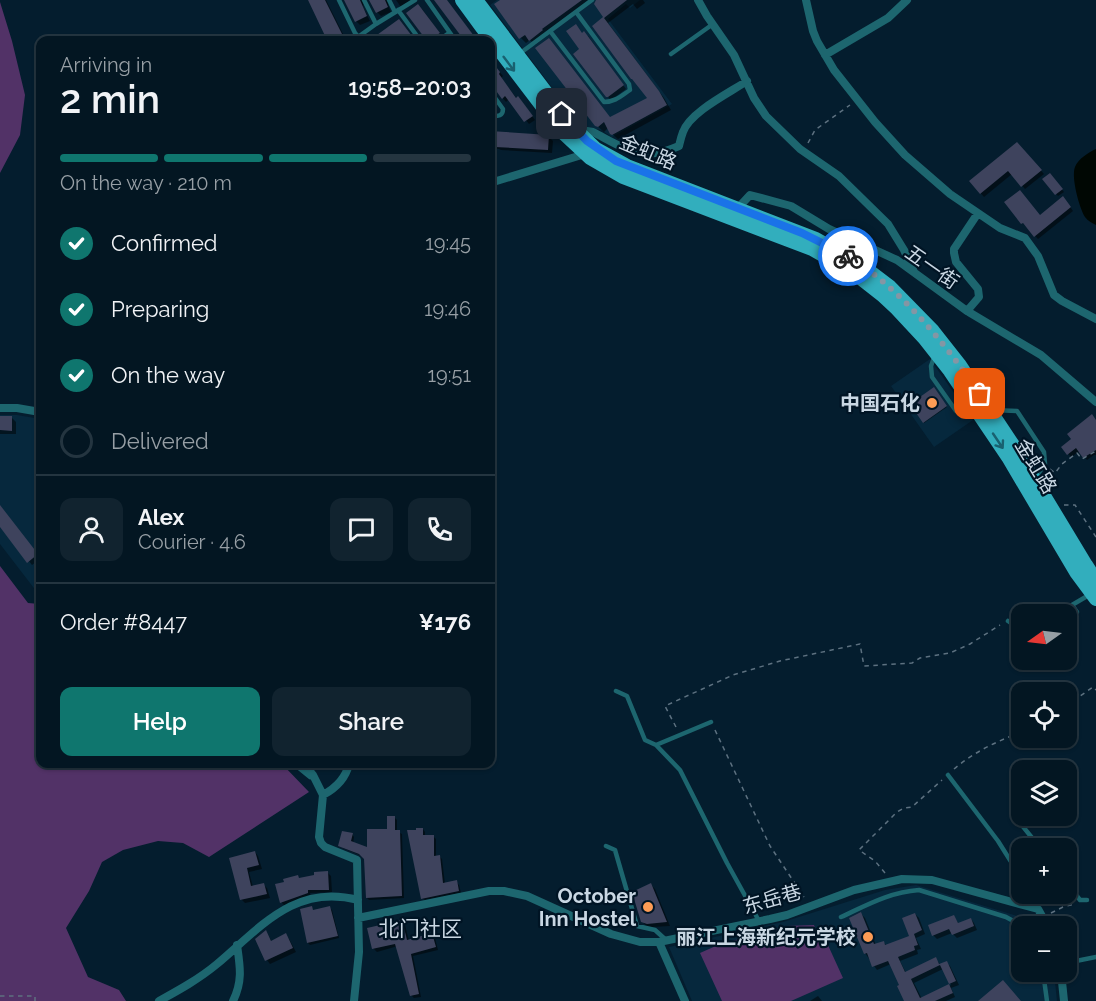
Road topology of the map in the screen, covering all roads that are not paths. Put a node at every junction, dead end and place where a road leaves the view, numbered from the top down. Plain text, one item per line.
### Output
1 (339, 0) edge
2 (364, 0) edge
3 (389, 0) edge
4 (415, 0) edge
5 (427, 0) edge
6 (462, 0) edge
7 (476, 0) edge
8 (592, 0) edge
9 (698, 0) edge
10 (806, 0) edge
11 (907, 0) edge
12 (397, 11) junction
13 (576, 12) junction
14 (376, 24) junction
15 (713, 24) junction
16 (550, 31) junction
17 (449, 33) junction
18 (358, 36) edge
19 (363, 36) edge
20 (417, 36) edge
21 (445, 36) edge
22 (452, 36) edge
23 (489, 36) edge
24 (495, 44) edge
25 (671, 54) dead end
26 (825, 55) junction
27 (517, 56) junction
28 (747, 81) junction
29 (495, 98) edge
30 (495, 117) edge
31 (578, 133) junction
32 (585, 154) junction
33 (495, 181) edge
34 (738, 208) junction
35 (978, 213) junction
36 (914, 272) junction
37 (966, 311) junction
38 (1096, 319) edge
39 (1096, 402) edge
40 (0, 408) edge
41 (36, 411) edge
42 (985, 413) junction
43 (1034, 479) junction
44 (1095, 591) edge
45 (1074, 604) edge
46 (1008, 621) road end
47 (1011, 623) edge
48 (616, 692) dead end
49 (711, 722) road end
50 (656, 745) junction
51 (299, 768) edge
52 (307, 768) edge
53 (348, 768) edge
54 (948, 775) road end
55 (319, 785) junction
56 (323, 795) junction
57 (1022, 826) edge
58 (1032, 838) edge
59 (606, 846) dead end
60 (1011, 862) edge
61 (1077, 896) edge
62 (358, 900) junction
63 (1087, 900) road end
64 (1035, 904) edge
65 (1040, 913) junction
66 (1042, 916) edge
67 (841, 917) dead end
68 (358, 918) junction
69 (1011, 920) edge
70 (759, 921) junction
71 (663, 941) junction
72 (237, 945) junction
73 (1096, 957) edge
74 (1077, 961) edge
75 (1044, 982) edge
76 (1062, 982) edge
77 (159, 1001) edge
78 (233, 1001) edge
79 (354, 1001) edge
80 (685, 1001) edge
81 (1047, 1001) edge
82 (1064, 1001) edge

1 - 18 lane
2 - 14 lane
3 - 12 lane
4 - 12 lane
5 - 17 lane
6 -> 23 main road, 金虹路
7 - 27 main road, 金虹路
8 - 13 lane
9 - 15 street
10 - 26 street
11 - 26 street
12 - 14 lane
12 - 20 lane
13 - 16 lane
13 - 16 lane
14 - 19 lane
15 - 25 lane
15 - 28 street
16 - 27 lane
17 - 21 lane
17 - 22 lane
24 -> 32 main road, 金虹路
26 - 35 street
27 - 31 main road, 金虹路
28 - 31 street
28 - 36 street
29 - 30 lane
31 - 34 main road, 金虹路
32 - 33 street
32 - 42 main road, 金虹路
34 - 36 street, 五一街
34 - 42 main road, 金虹路
35 - 37 street
35 - 38 street
36 - 37 street, 五一街
37 - 39 street, 五一街
40 - 41 street
42 - 43 main road, 金虹路
42 - 43 lane
42 -> 44 main road, 金虹路
43 - 44 main road, 金虹路
44 - 45 lane
46 - 47 lane
48 - 50 lane
49 - 50 lane
50 - 70 lane
51 - 55 lane
52 - 55 street
53 - 56 street
54 - 60 lane
55 - 56 street
56 - 62 street
57 - 58 lane
59 - 71 lane
61 - 63 lane
62 - 68 street
62 - 72 street
64 - 65 lane
65 - 66 street
65 - 70 street, 东岳巷
67 - 69 lane
68 - 71 street, 东岳巷
68 - 79 street
70 - 71 street, 东岳巷
71 - 80 street
72 - 77 street
72 - 78 street
73 - 74 lane
75 - 81 lane
76 - 82 street

